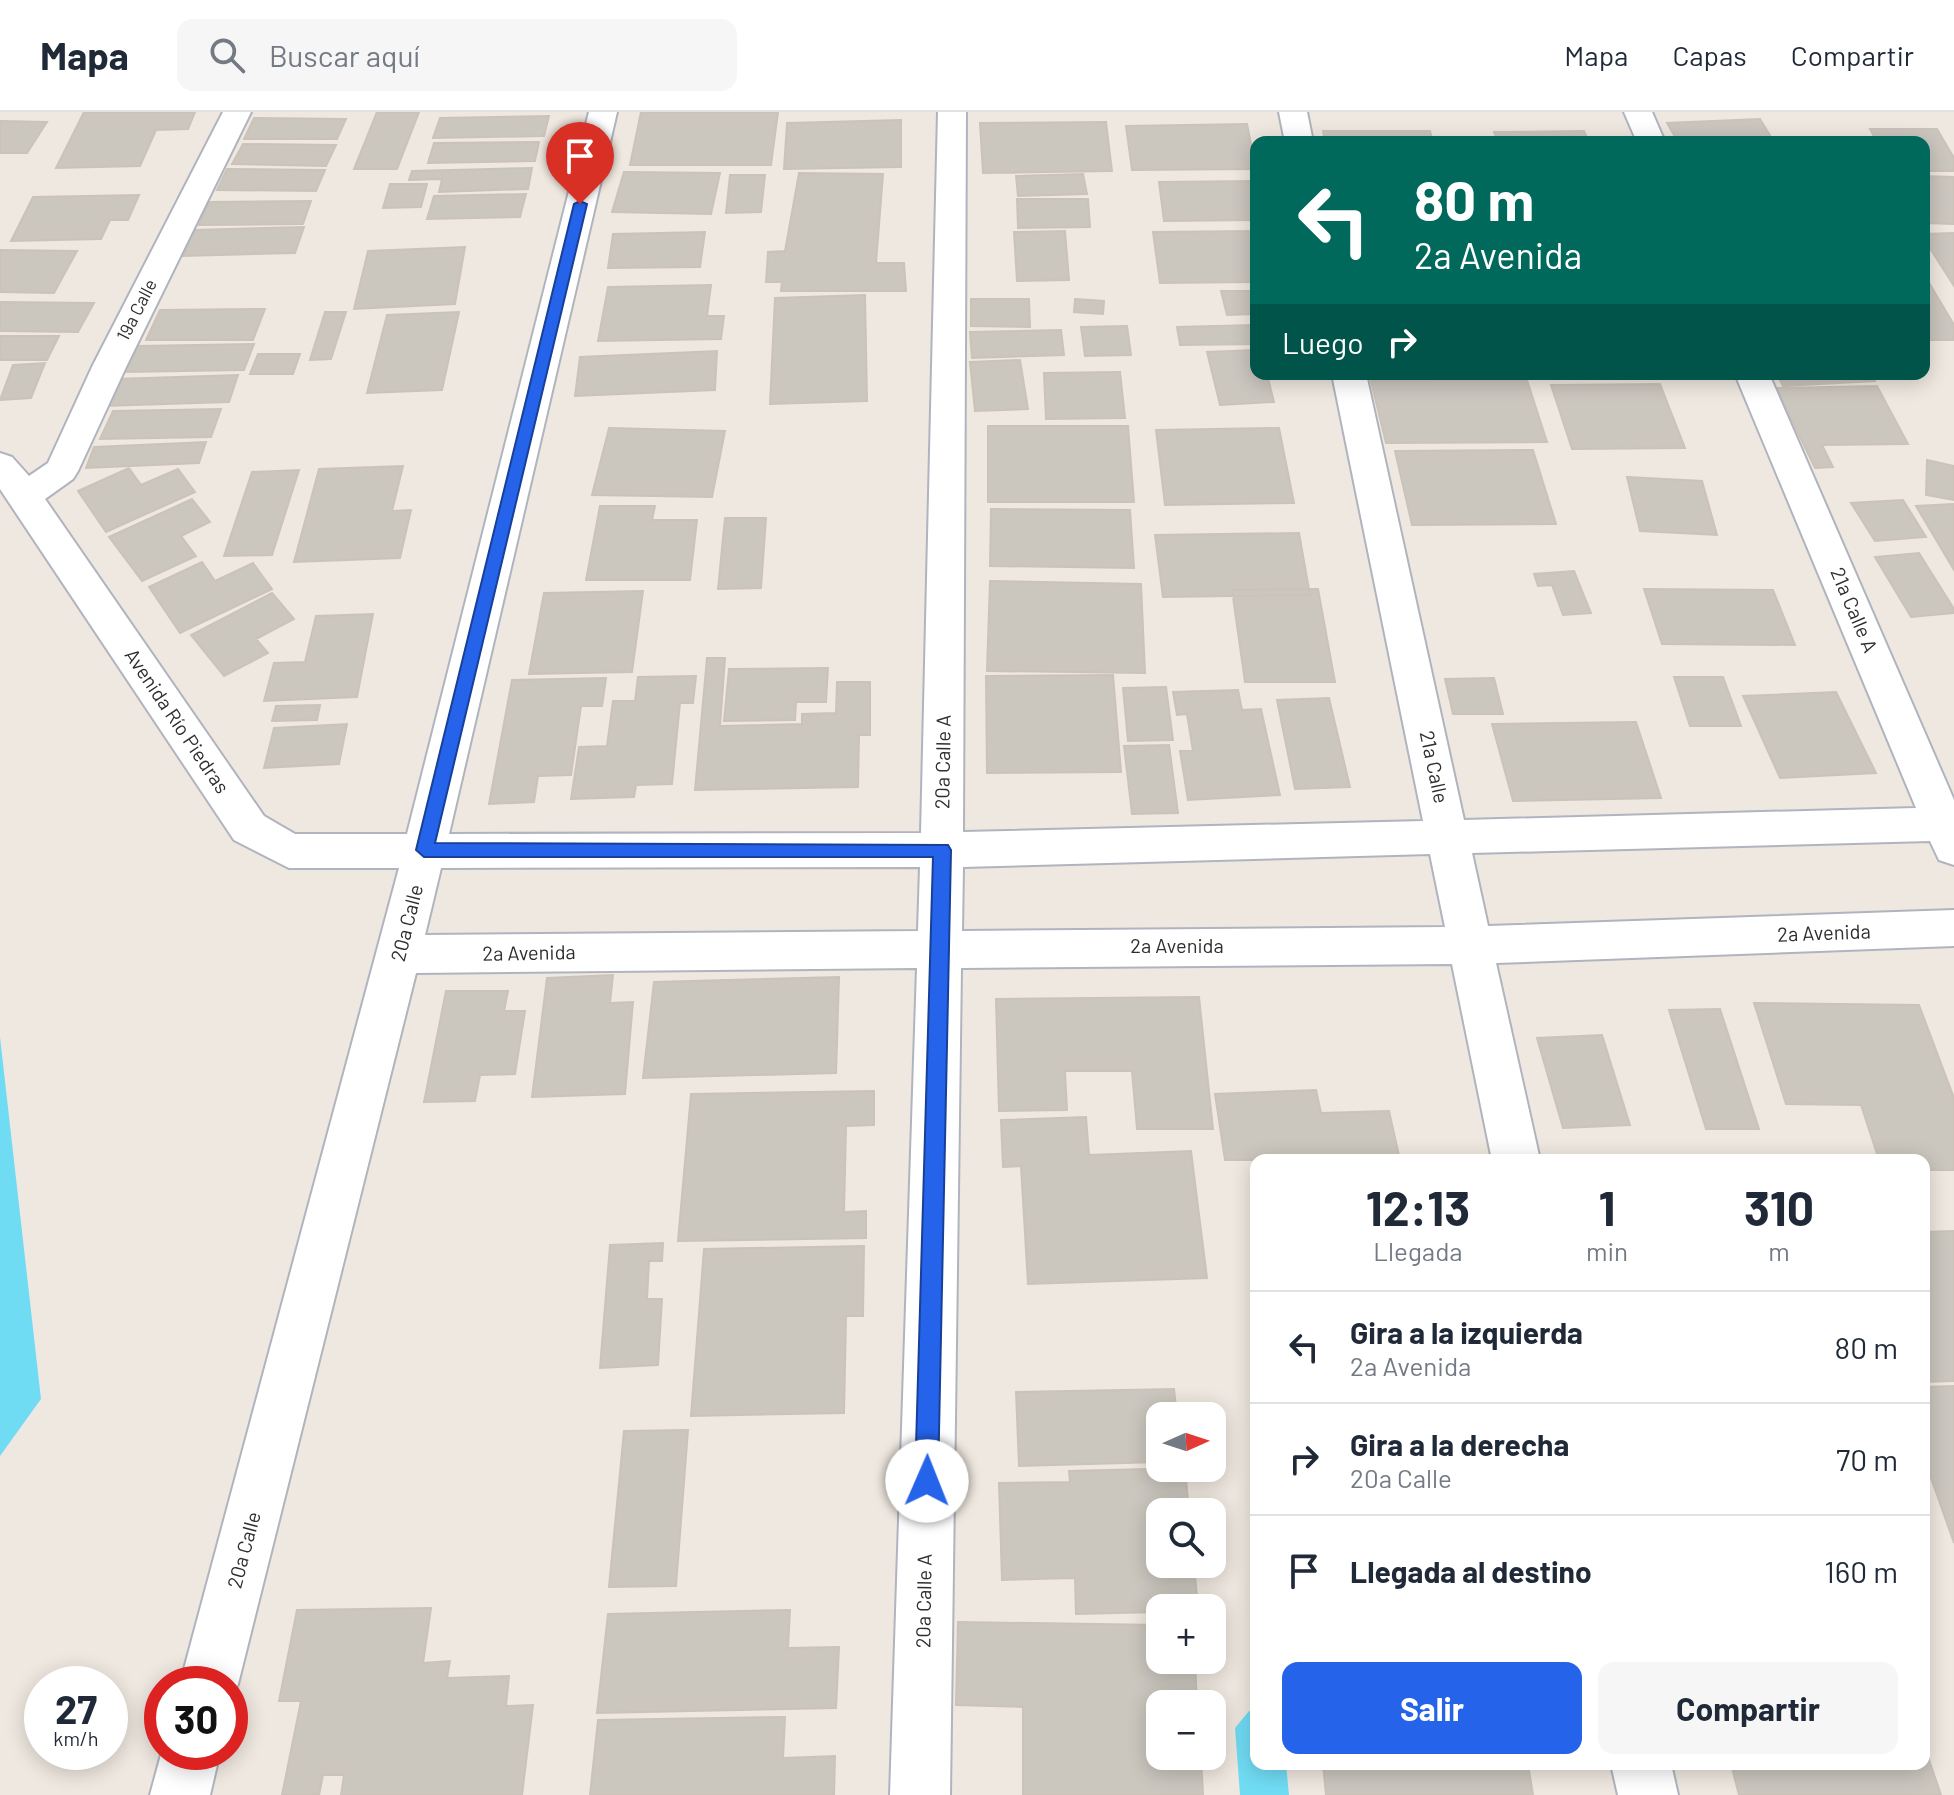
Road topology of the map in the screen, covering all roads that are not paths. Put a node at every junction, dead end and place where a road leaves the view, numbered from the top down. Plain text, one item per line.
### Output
1 (237, 112) edge
2 (603, 112) edge
3 (952, 112) edge
4 (1293, 112) edge
5 (1638, 112) edge
6 (1298, 136) edge
7 (1648, 136) edge
8 (1350, 380) edge
9 (1755, 380) edge
10 (0, 465) edge
11 (25, 496) junction
12 (1951, 832) edge
13 (1449, 839) junction
14 (424, 850) junction
15 (942, 850) junction
16 (1954, 928) edge
17 (1469, 945) junction
18 (940, 947) junction
19 (399, 954) junction
20 (1515, 1154) edge
21 (214, 1666) edge
22 (186, 1770) edge
23 (1642, 1770) edge
24 (180, 1795) edge
25 (920, 1795) edge
26 (1648, 1795) edge

1 - 11 street, 19a Calle
2 - 14 street, 20a Calle
3 - 15 street, 20a Calle A
4 - 6 street
5 - 7 street
8 - 13 street, 21a Calle
9 - 12 street, 21a Calle A
10 - 11 street, Avenida Río Piedras
11 - 14 street, Avenida Río Piedras
12 - 13 street
13 - 15 street
13 - 17 street, 21a Calle
14 - 15 street
14 - 19 street, 20a Calle
15 - 18 street, 20a Calle A
16 - 17 street, 2a Avenida
17 - 18 street, 2a Avenida
17 - 20 street, 21a Calle
18 - 19 street, 2a Avenida
18 - 25 street, 20a Calle A
19 - 21 street, 20a Calle
22 - 24 street
23 - 26 street

